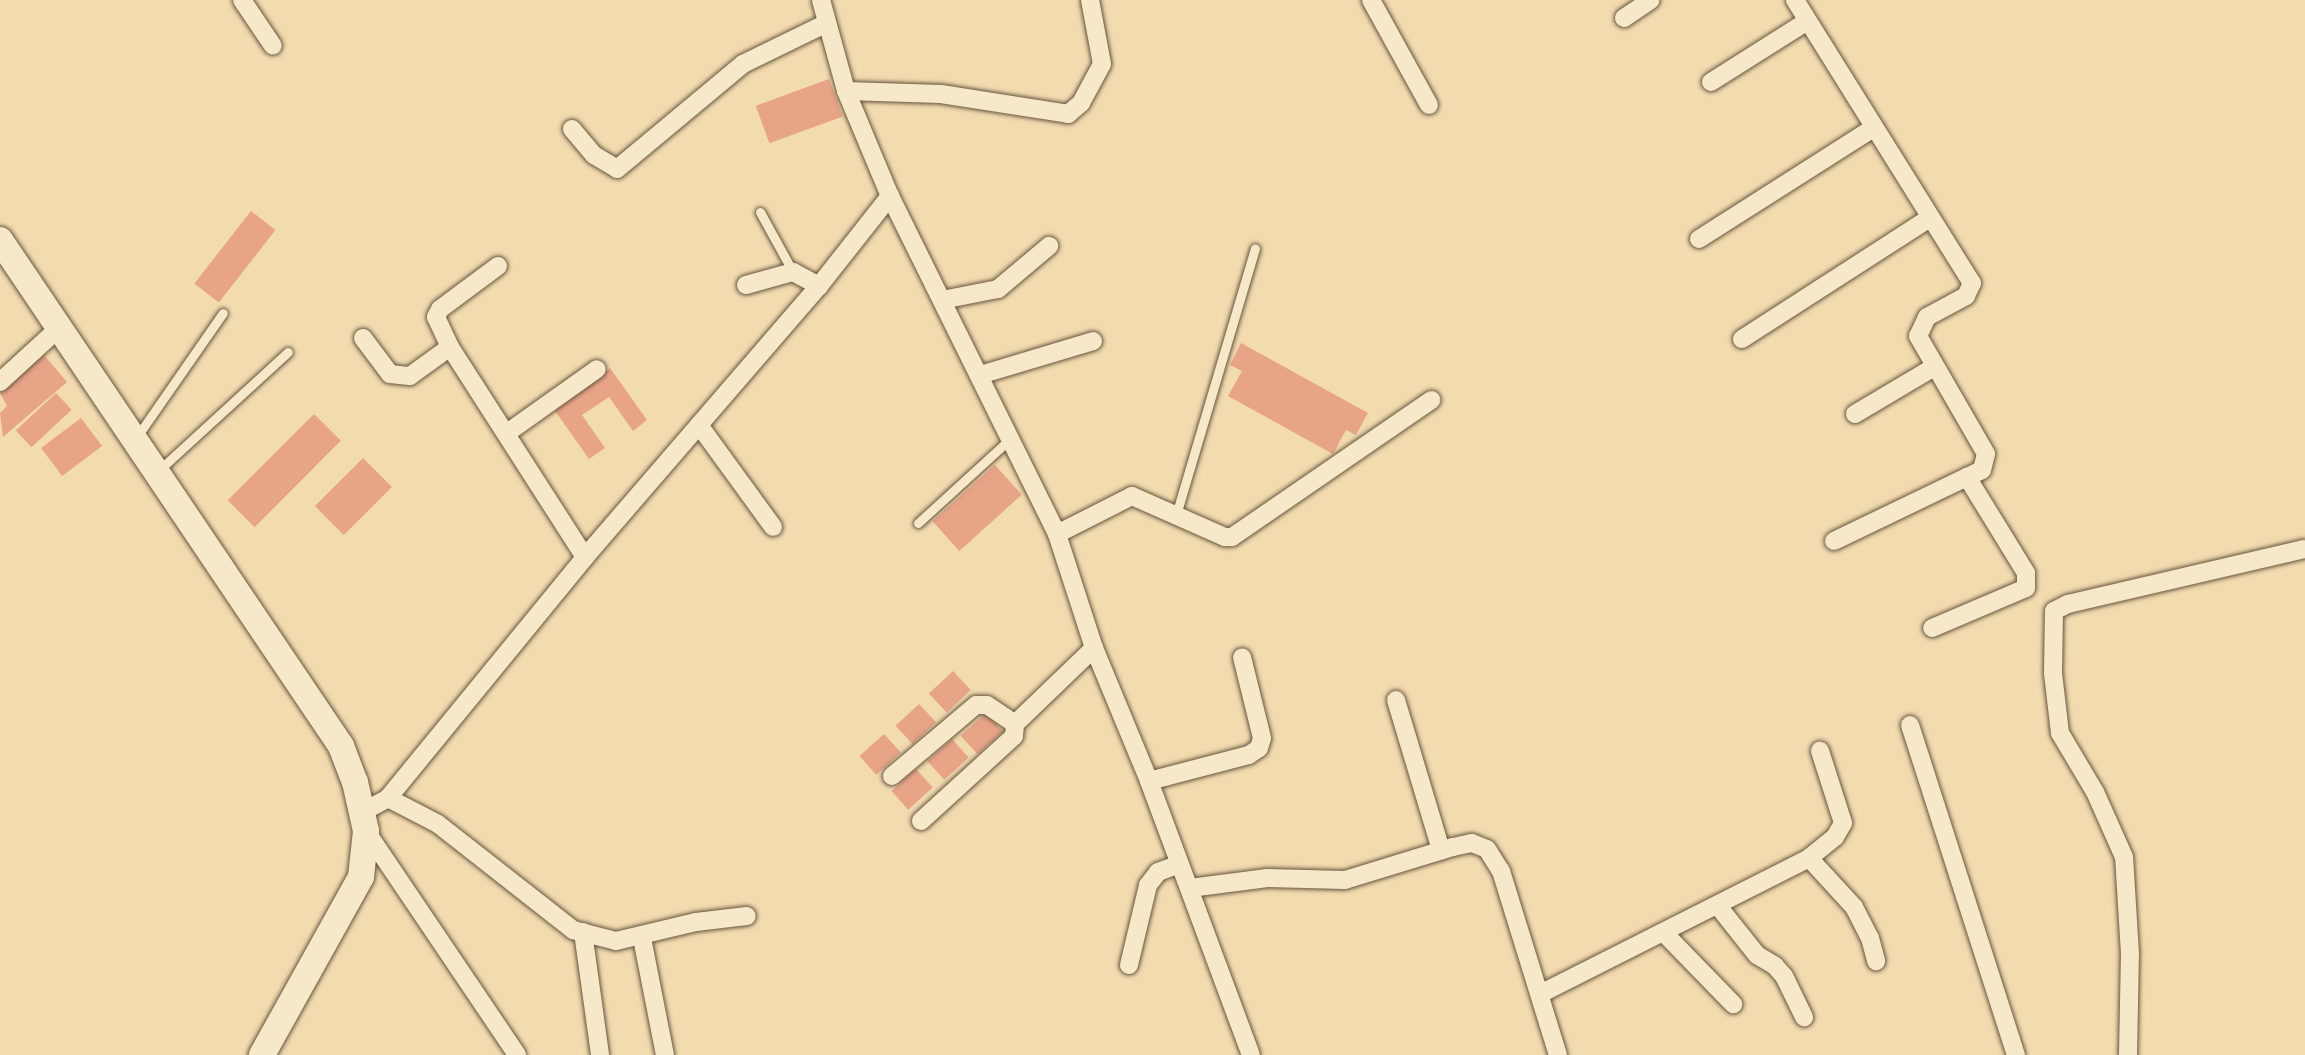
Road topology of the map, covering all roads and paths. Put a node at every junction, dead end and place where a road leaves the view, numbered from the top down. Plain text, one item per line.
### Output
1 (242, 0) edge
2 (821, 0) edge
3 (1090, 0) edge
4 (1371, 0) edge
5 (1651, 0) edge
6 (1795, 0) edge
7 (1624, 18) dead end
8 (1806, 22) junction
9 (825, 24) junction
10 (273, 46) dead end
11 (1711, 82) dead end
12 (846, 91) junction
13 (1429, 105) dead end
14 (1873, 128) junction
15 (572, 129) dead end
16 (890, 196) junction
17 (760, 212) dead end
18 (1930, 218) junction
19 (1699, 239) dead end
20 (0, 240) edge
21 (1049, 246) dead end
22 (1255, 248) dead end
23 (498, 266) dead end
24 (793, 272) junction
25 (746, 285) dead end
26 (819, 286) junction
27 (942, 300) junction
28 (223, 313) dead end
29 (59, 328) junction
30 (363, 338) dead end
31 (1742, 339) dead end
32 (1093, 341) dead end
33 (450, 347) junction
34 (288, 352) dead end
35 (1934, 367) junction
36 (597, 369) dead end
37 (980, 375) junction
38 (0, 382) edge
39 (1431, 400) dead end
40 (1855, 414) dead end
41 (699, 425) junction
42 (507, 433) junction
43 (136, 438) junction
44 (1011, 438) junction
45 (158, 472) junction
46 (1967, 477) junction
47 (1176, 515) junction
48 (918, 523) dead end
49 (773, 527) dead end
50 (1057, 534) junction
51 (1834, 541) dead end
52 (2305, 549) edge
53 (585, 557) junction
54 (1932, 628) dead end
55 (1094, 648) junction
56 (1242, 657) dead end
57 (1396, 700) dead end
58 (1015, 724) junction
59 (1910, 725) dead end
60 (1820, 751) dead end
61 (892, 776) dead end
62 (1149, 781) junction
63 (388, 798) junction
64 (365, 821) junction
65 (921, 821) dead end
66 (1441, 850) junction
67 (1809, 858) junction
68 (1180, 864) junction
69 (1190, 888) junction
70 (1718, 906) junction
71 (747, 916) dead end
72 (583, 932) junction
73 (1665, 934) junction
74 (642, 938) junction
75 (1876, 961) dead end
76 (1129, 965) dead end
77 (1542, 993) junction
78 (1733, 1004) dead end
79 (1804, 1017) dead end
80 (262, 1055) edge
81 (517, 1055) edge
82 (600, 1055) edge
83 (665, 1055) edge
84 (1251, 1055) edge
85 (1558, 1055) edge
86 (2016, 1055) edge
87 (2128, 1055) edge

1 - 10 street
2 - 9 street
3 - 12 street
4 - 13 street
5 - 7 street
6 - 8 street
8 - 11 street
8 - 14 street
9 - 12 street
9 - 15 street
12 - 16 street
14 - 18 street
14 - 19 street
16 - 26 street
16 - 27 street
17 - 24 lane
18 - 31 street
18 - 35 street
20 - 29 main road
21 - 27 street
22 - 47 lane
23 - 33 street
24 - 25 street
24 - 26 street
26 - 41 street
27 - 37 street
28 - 43 lane
29 - 38 street
29 - 43 main road
30 - 33 street
32 - 37 street
33 - 42 street
34 - 45 lane
35 - 40 street
35 - 46 street
36 - 42 street
37 - 44 street
39 - 47 street
41 - 49 street
41 - 53 street
42 - 53 street
43 - 45 main road
44 - 48 lane
44 - 50 street
45 - 64 main road
46 - 51 street
46 - 54 street
47 - 50 street
50 - 55 street
52 - 87 street
53 - 63 street
55 - 58 street
55 - 62 street
56 - 62 street
57 - 66 street
58 - 61 street
58 - 65 street
59 - 86 street
60 - 67 street
62 - 68 street
63 - 64 street
63 - 72 street
64 - 80 main road
64 - 81 street
66 - 69 street
66 - 77 street
67 - 70 street
67 - 75 street
68 - 69 street
68 - 76 street
69 - 84 street
70 - 73 street
70 - 79 street
71 - 74 street
72 - 74 street
72 - 82 street
73 - 77 street
73 - 78 street
74 - 83 street
77 - 85 street

